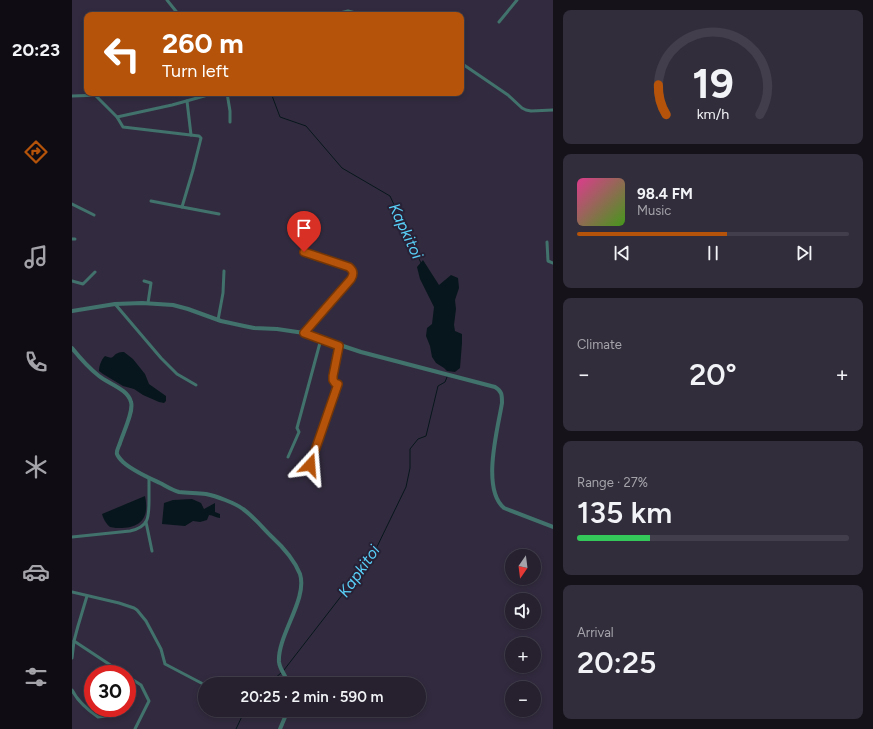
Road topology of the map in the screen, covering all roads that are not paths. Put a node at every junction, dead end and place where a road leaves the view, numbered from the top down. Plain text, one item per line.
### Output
1 (167, 0) edge
2 (517, 0) edge
3 (177, 12) edge
4 (499, 22) dead end
5 (464, 65) edge
6 (84, 95) edge
7 (72, 96) edge
8 (96, 96) edge
9 (204, 96) edge
10 (228, 96) edge
11 (187, 101) junction
12 (553, 110) edge
13 (117, 117) junction
14 (230, 122) dead end
15 (191, 135) junction
16 (151, 201) dead end
17 (72, 204) edge
18 (182, 207) junction
19 (219, 214) dead end
20 (94, 215) dead end
21 (547, 242) dead end
22 (304, 252) dead end
23 (553, 263) edge
24 (224, 271) dead end
25 (95, 272) dead end
26 (72, 281) edge
27 (144, 281) dead end
28 (151, 283) junction
29 (157, 283) dead end
30 (148, 303) junction
31 (115, 304) junction
32 (72, 311) edge
33 (218, 320) junction
34 (304, 333) junction
35 (321, 339) junction
36 (339, 346) junction
37 (72, 348) edge
38 (196, 385) dead end
39 (288, 457) dead end
40 (310, 465) dead end
41 (149, 478) junction
42 (146, 522) junction
43 (553, 527) edge
44 (72, 537) edge
45 (152, 550) dead end
46 (72, 592) edge
47 (87, 596) junction
48 (74, 640) junction
49 (72, 658) edge
50 (111, 665) edge
51 (286, 677) edge
52 (198, 681) edge
53 (136, 682) edge
54 (72, 690) edge
55 (84, 706) edge
56 (285, 717) edge
57 (135, 729) edge
58 (280, 729) edge

1 - 3 street
2 - 4 street
5 - 12 street
6 - 7 street
8 - 13 street
9 - 11 street
10 - 14 street
11 - 13 street
11 - 15 street
13 - 15 street
15 - 18 street
16 - 18 street
17 - 20 street
18 - 19 street
21 - 23 street
22 - 34 street
24 - 33 street
25 - 26 street
27 - 28 street
28 - 29 street
28 - 30 street
30 - 31 street
30 - 33 street
31 - 32 street
31 - 38 street
33 - 34 street
34 - 35 street
35 - 36 street
35 - 39 street
36 - 40 street
36 - 43 street
37 - 41 street
41 - 42 street
41 - 51 street
42 - 44 street
42 - 45 street
46 - 47 street
47 - 48 street
47 - 52 street
48 - 49 street
48 - 50 street
53 - 57 street
54 - 55 street
56 - 58 street

